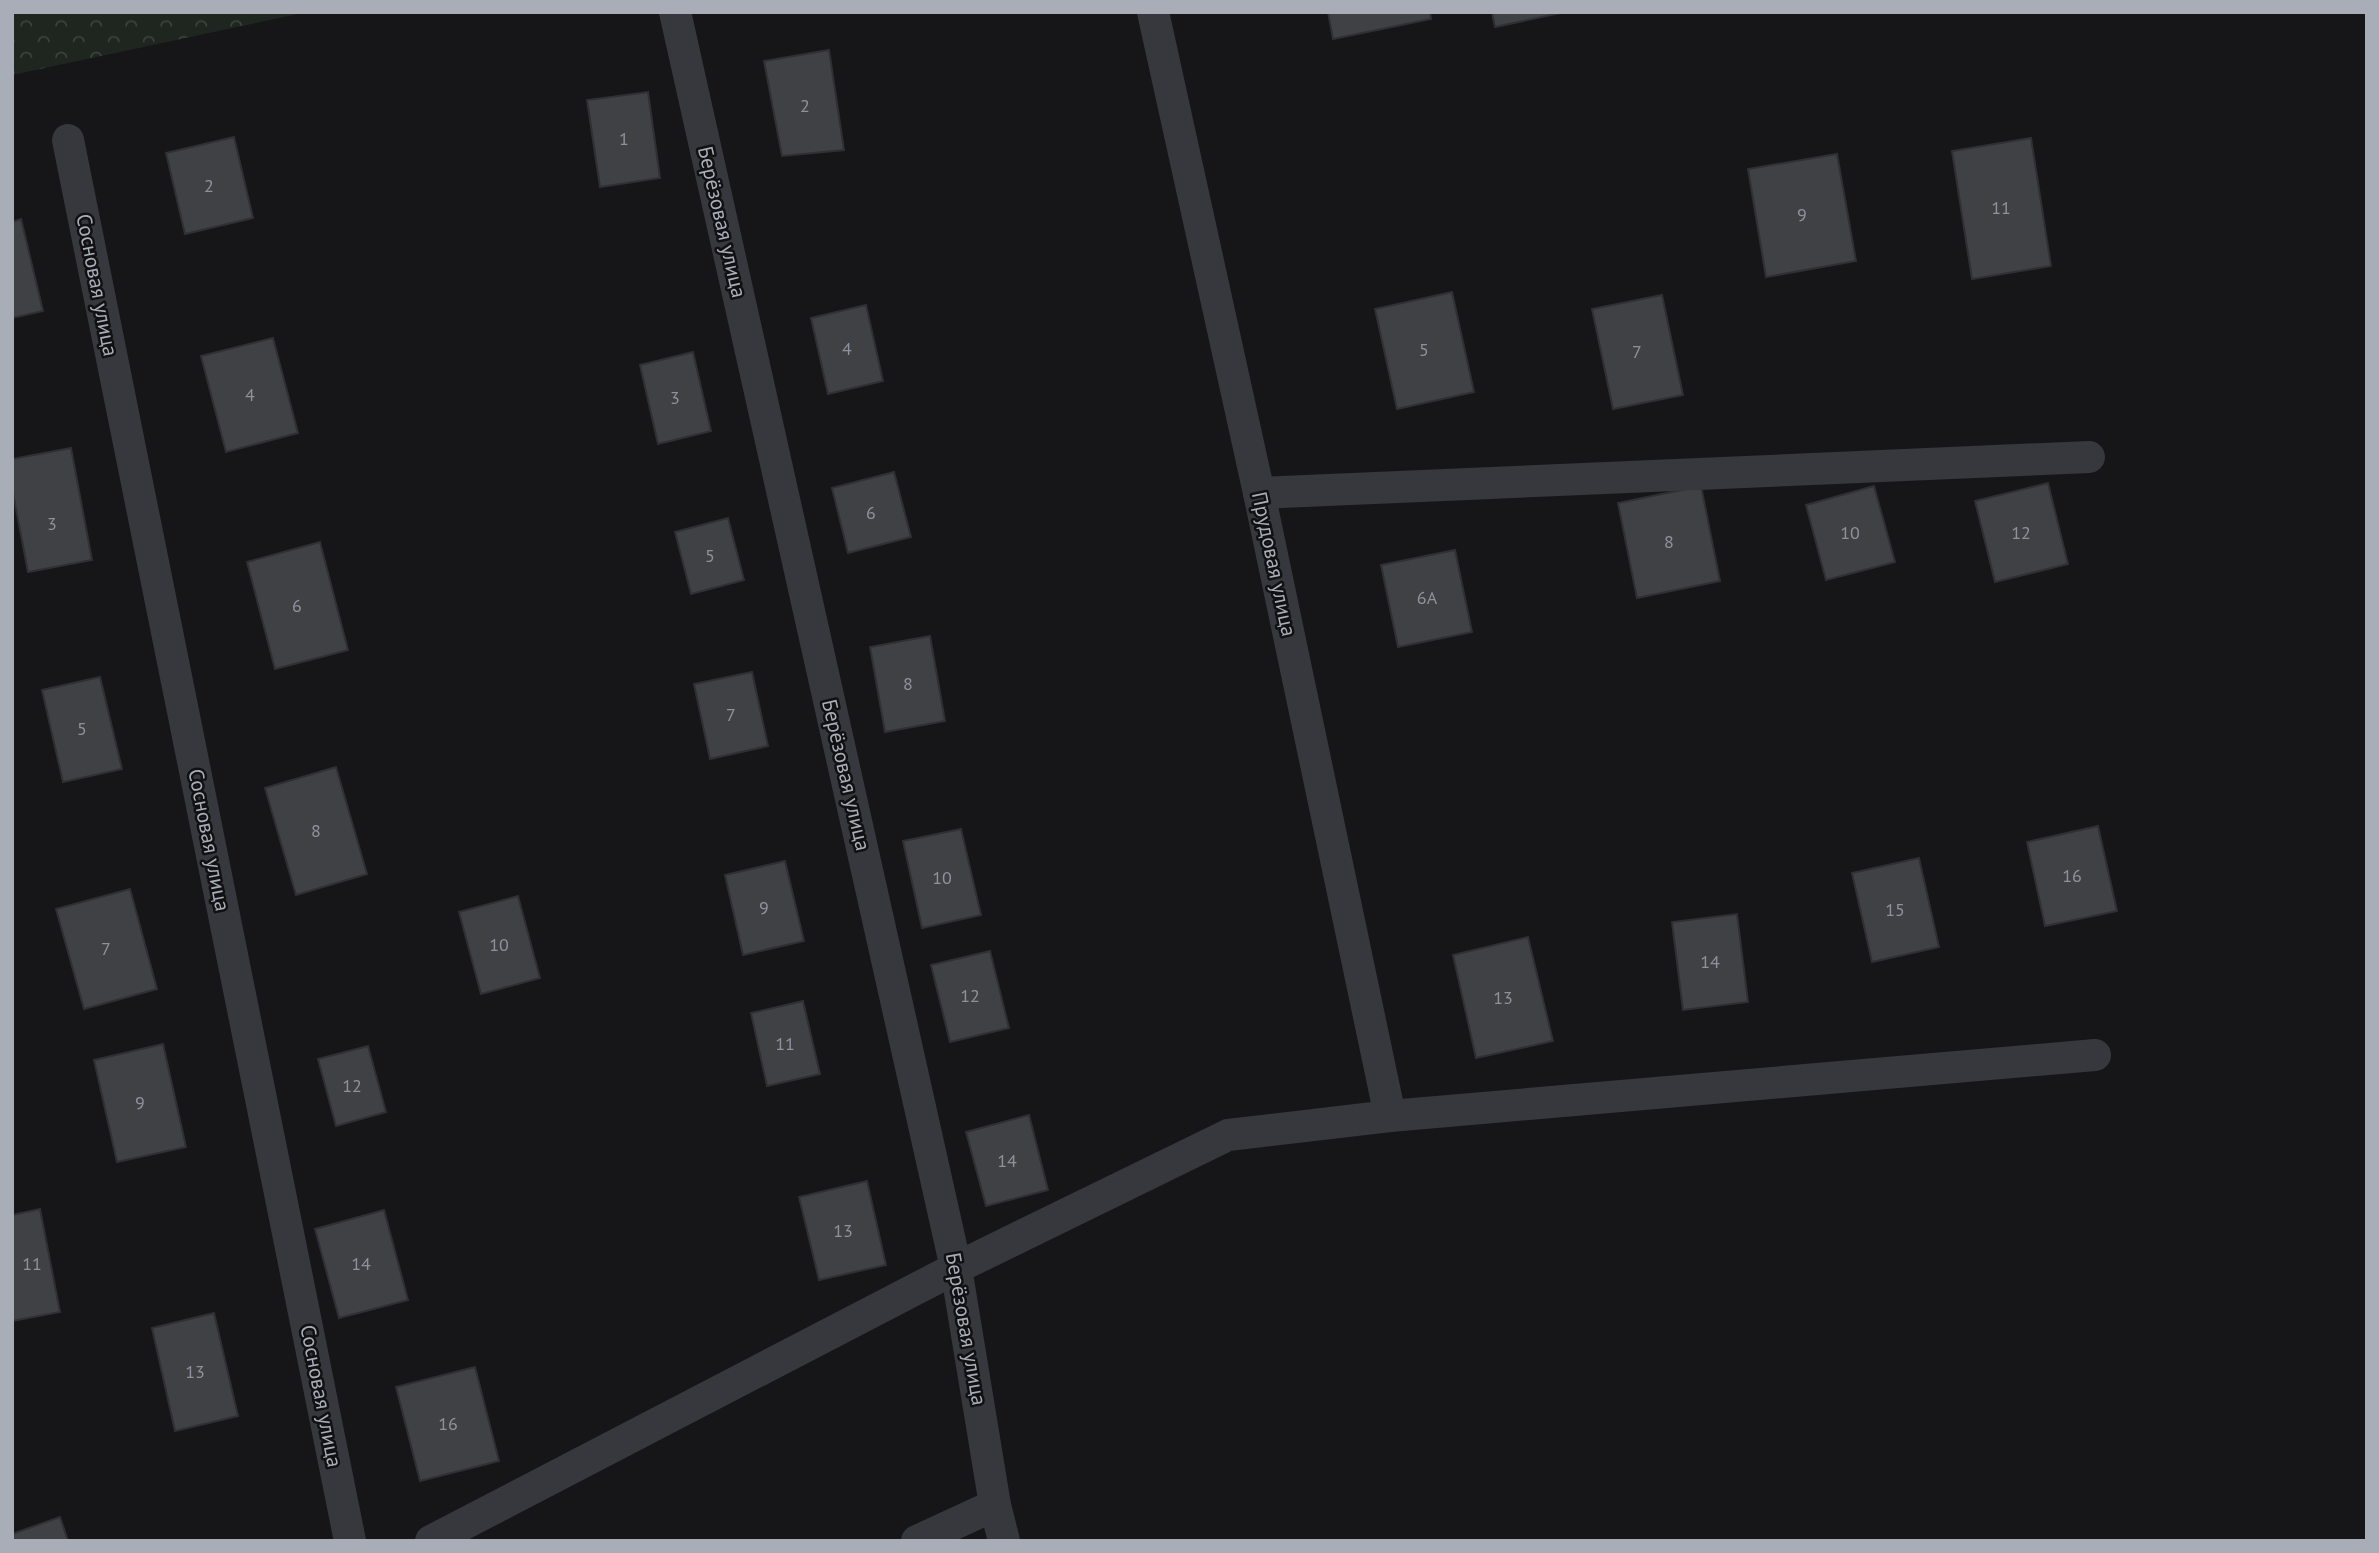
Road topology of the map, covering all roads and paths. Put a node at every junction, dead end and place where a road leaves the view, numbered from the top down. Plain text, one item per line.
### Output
1 (675, 12) edge
2 (1153, 12) edge
3 (68, 140) dead end
4 (2089, 457) dead end
5 (1259, 493) junction
6 (2095, 1055) dead end
7 (1390, 1116) junction
8 (957, 1268) junction
9 (995, 1505) junction
10 (350, 1541) edge
11 (430, 1541) edge
12 (917, 1541) edge
13 (1004, 1541) edge

1 - 8 street, Берёзовая улица
2 - 5 street, Прудовая улица
3 - 10 street, Сосновая улица
4 - 5 street
5 - 7 street, Прудовая улица
6 - 7 street
7 - 8 street
8 - 9 street, Берёзовая улица
8 - 11 street
9 - 12 street
9 - 13 street, Берёзовая улица

